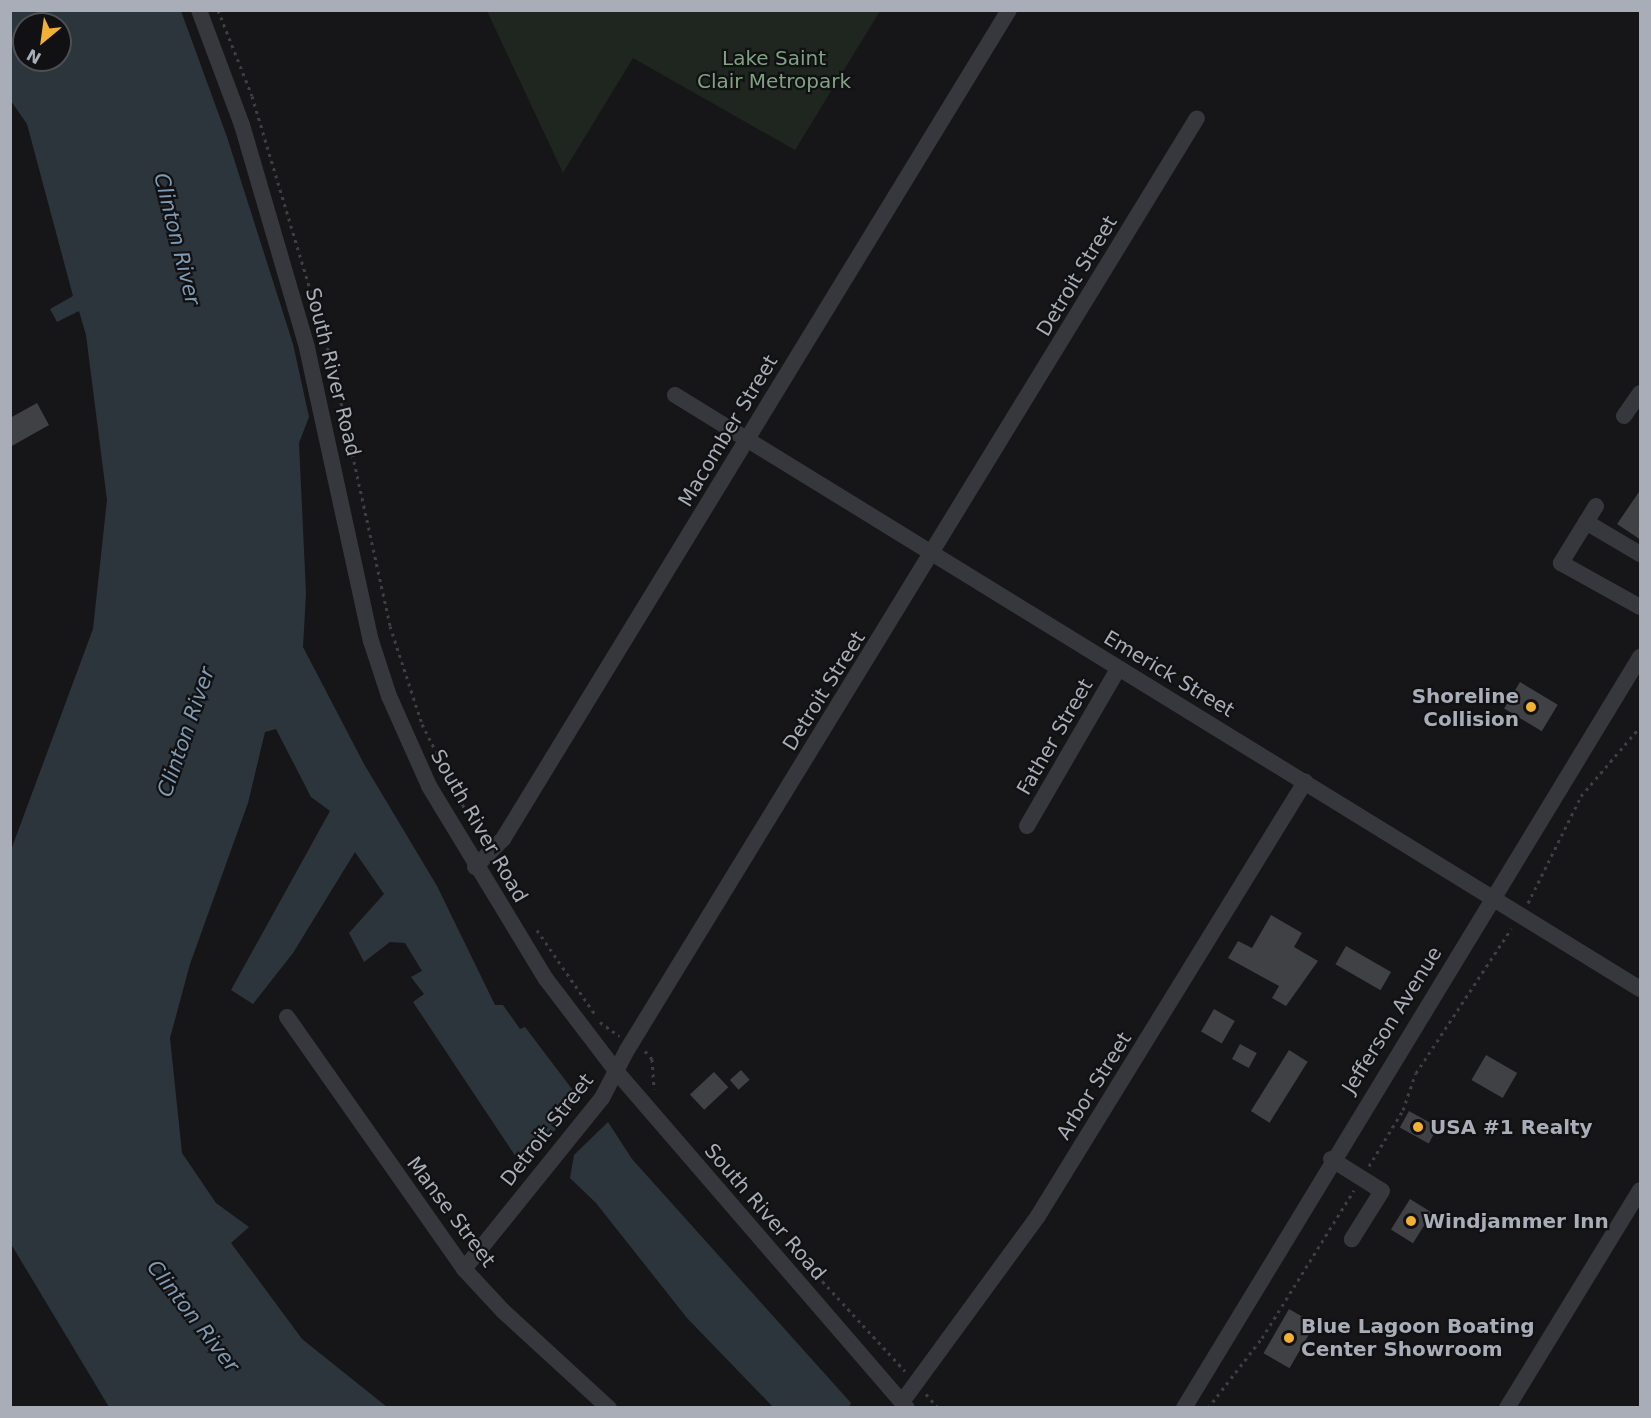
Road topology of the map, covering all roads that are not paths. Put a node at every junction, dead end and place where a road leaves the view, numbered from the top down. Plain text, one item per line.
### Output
1 (199, 10) edge
2 (1009, 10) edge
3 (1197, 118) dead end
4 (1641, 393) edge
5 (675, 395) dead end
6 (1624, 416) dead end
7 (748, 441) junction
8 (1596, 506) dead end
9 (1586, 522) junction
10 (934, 553) junction
11 (1641, 554) edge
12 (1641, 607) edge
13 (1641, 657) edge
14 (1118, 669) junction
15 (1305, 782) junction
16 (1027, 826) dead end
17 (475, 867) junction
18 (1493, 896) junction
19 (1641, 989) edge
20 (287, 1017) dead end
21 (616, 1071) junction
22 (1331, 1159) junction
23 (1641, 1190) edge
24 (777, 1232) dead end
25 (1352, 1239) dead end
26 (769, 1248) junction
27 (464, 1269) junction
28 (905, 1405) edge
29 (609, 1407) edge
30 (1184, 1407) edge
31 (1507, 1407) edge

1 - 17 street, South River Road
2 - 7 street, Macomber Street
3 - 10 street, Detroit Street
4 - 6 street
5 - 7 street, Emerick Street
7 - 10 street, Emerick Street
7 - 17 street, Macomber Street
8 - 9 street
9 - 11 street
9 - 12 street
10 - 14 street, Emerick Street
10 - 21 street, Detroit Street
13 - 18 street, Jefferson Avenue
14 - 15 street, Emerick Street
14 - 16 street, Father Street
15 - 18 street, Emerick Street
15 - 28 street, Arbor Street
17 - 21 street, South River Road
18 - 19 street, Emerick Street
18 - 22 street, Jefferson Avenue
20 - 27 street, Manse Street
21 - 26 street, South River Road
21 - 27 street, Detroit Street
22 - 25 street
22 - 30 street, Jefferson Avenue
23 - 31 street
24 - 26 street
26 - 28 street, South River Road
27 - 29 street, Manse Street

